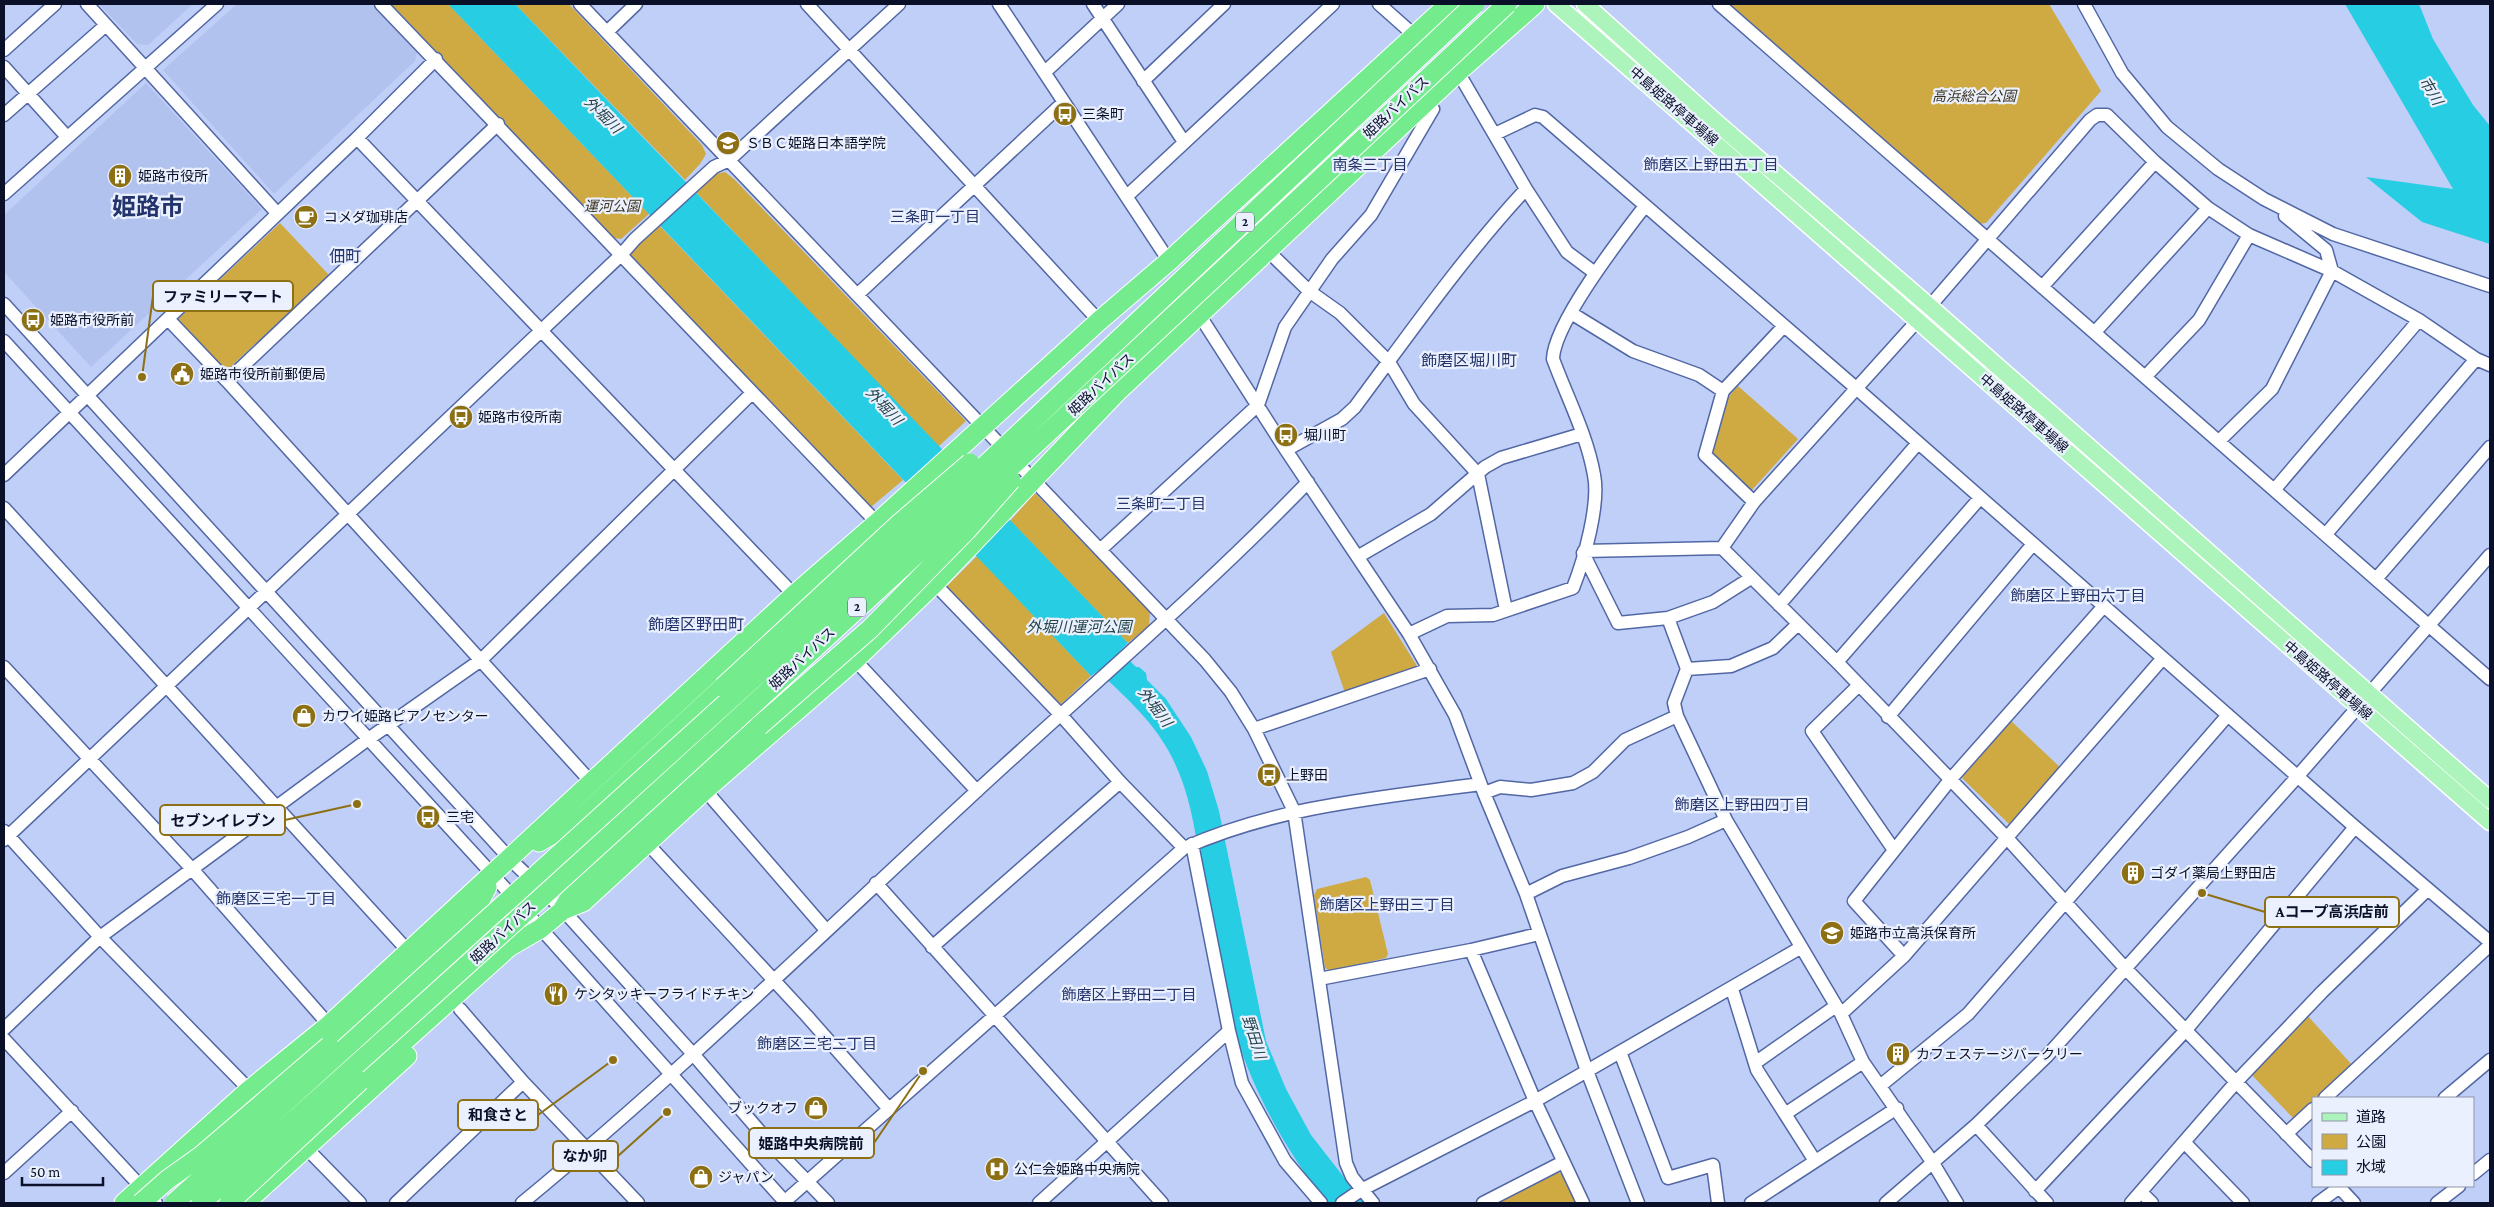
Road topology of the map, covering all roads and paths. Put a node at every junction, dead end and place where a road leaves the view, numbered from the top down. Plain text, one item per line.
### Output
1 (55, 4) edge
2 (87, 4) edge
3 (217, 4) edge
4 (381, 4) edge
5 (580, 4) edge
6 (636, 4) edge
7 (807, 4) edge
8 (899, 4) edge
9 (999, 4) edge
10 (1093, 4) edge
11 (1118, 4) edge
12 (1224, 4) edge
13 (1333, 4) edge
14 (1379, 4) edge
15 (1449, 4) edge
16 (1475, 4) edge
17 (1507, 4) edge
18 (1535, 4) edge
19 (1556, 4) edge
20 (1585, 4) edge
21 (1719, 4) edge
22 (2084, 4) edge
23 (1102, 19) junction
24 (106, 24) junction
25 (608, 31) junction
26 (1415, 36) junction
27 (851, 49) junction
28 (4, 50) edge
29 (436, 59) junction
30 (4, 67) edge
31 (146, 69) junction
32 (1045, 72) junction
33 (1458, 72) junction
34 (1143, 81) junction
35 (28, 93) junction
36 (1427, 101) junction
37 (1064, 102) junction
38 (4, 115) edge
39 (498, 124) junction
40 (1496, 134) junction
41 (67, 137) junction
42 (357, 138) junction
43 (1184, 142) junction
44 (729, 160) junction
45 (2155, 162) junction
46 (975, 184) junction
47 (1526, 189) junction
48 (4, 194) edge
49 (1127, 196) junction
50 (2264, 199) junction
51 (418, 201) junction
52 (1645, 206) junction
53 (2208, 208) junction
54 (277, 213) junction
55 (2249, 235) junction
56 (1987, 238) junction
57 (1268, 251) junction
58 (621, 255) junction
59 (1169, 260) junction
60 (2332, 271) junction
61 (1596, 273) junction
62 (2490, 286) edge
63 (2042, 287) junction
64 (1309, 291) junction
65 (857, 295) junction
66 (4, 304) edge
67 (1928, 305) junction
68 (1571, 313) junction
69 (1200, 316) junction
70 (168, 319) junction
71 (1918, 320) junction
72 (2419, 320) junction
73 (1098, 321) junction
74 (1784, 326) junction
75 (542, 329) junction
76 (2095, 332) junction
77 (4, 341) edge
78 (2476, 358) junction
79 (1389, 362) junction
80 (2490, 364) edge
81 (2145, 377) junction
82 (227, 381) junction
83 (1856, 388) junction
84 (1723, 391) junction
85 (752, 393) junction
86 (86, 395) junction
87 (1081, 403) junction
88 (1258, 405) junction
89 (69, 412) junction
90 (983, 426) junction
91 (1582, 434) junction
92 (1014, 439) junction
93 (2219, 441) junction
94 (1918, 443) junction
95 (2490, 447) edge
96 (1286, 450) junction
97 (674, 470) junction
98 (1478, 474) junction
99 (4, 475) edge
100 (1308, 482) junction
101 (1026, 486) junction
102 (2274, 489) junction
103 (1980, 498) junction
104 (1754, 502) junction
105 (4, 508) edge
106 (347, 515) junction
107 (878, 522) junction
108 (2326, 534) junction
109 (2033, 544) junction
110 (1722, 548) junction
111 (1100, 550) junction
112 (1583, 552) junction
113 (2490, 555) edge
114 (1359, 556) junction
115 (939, 578) junction
116 (1752, 578) junction
117 (2376, 578) junction
118 (267, 592) junction
119 (794, 595) junction
120 (1779, 606) junction
121 (2104, 606) junction
122 (248, 609) junction
123 (1506, 610) junction
124 (1668, 618) junction
125 (1167, 621) junction
126 (1798, 625) junction
127 (2429, 625) junction
128 (1409, 634) junction
129 (2163, 658) junction
130 (481, 660) junction
131 (855, 660) junction
132 (1837, 662) junction
133 (4, 667) edge
134 (1430, 669) junction
135 (1686, 669) junction
136 (2490, 679) edge
137 (166, 685) junction
138 (1858, 686) junction
139 (2369, 693) junction
140 (2358, 706) junction
141 (1060, 714) junction
142 (2228, 714) junction
143 (1677, 716) junction
144 (1888, 717) junction
145 (388, 725) junction
146 (1254, 729) junction
147 (366, 740) junction
148 (88, 758) junction
149 (2298, 777) junction
150 (1950, 780) junction
151 (1120, 782) junction
152 (592, 783) junction
153 (1482, 789) junction
154 (705, 790) junction
155 (976, 791) junction
156 (2490, 800) edge
157 (276, 807) junction
158 (1294, 811) junction
159 (1726, 820) junction
160 (2490, 822) edge
161 (2355, 827) junction
162 (5, 835) edge
163 (2007, 838) junction
164 (647, 843) junction
165 (1188, 846) junction
166 (1894, 850) junction
167 (510, 859) junction
168 (192, 869) junction
169 (493, 875) junction
170 (876, 883) junction
171 (2427, 890) junction
172 (1526, 894) junction
173 (2066, 901) junction
174 (562, 910) junction
175 (540, 929) junction
176 (826, 930) junction
177 (1539, 934) junction
178 (100, 937) junction
179 (2490, 943) edge
180 (932, 947) junction
181 (1800, 948) junction
182 (1471, 950) junction
183 (409, 952) junction
184 (1904, 956) junction
185 (2125, 968) junction
186 (1319, 979) junction
187 (774, 980) junction
188 (1732, 989) junction
189 (460, 1009) junction
190 (1838, 1010) junction
191 (993, 1017) junction
192 (329, 1025) junction
193 (4, 1029) edge
194 (2186, 1030) junction
195 (1229, 1031) junction
196 (4, 1039) edge
197 (1620, 1052) junction
198 (693, 1054) junction
199 (2490, 1060) edge
200 (1864, 1062) junction
201 (1755, 1063) junction
202 (1587, 1071) junction
203 (671, 1074) junction
204 (2237, 1081) junction
205 (523, 1082) junction
206 (1880, 1086) junction
207 (248, 1091) junction
208 (2326, 1097) edge
209 (2446, 1097) edge
210 (1535, 1101) junction
211 (1897, 1108) junction
212 (889, 1109) junction
213 (2312, 1110) edge
214 (72, 1111) junction
215 (1785, 1114) junction
216 (1976, 1124) junction
217 (2286, 1134) junction
218 (2184, 1142) junction
219 (1107, 1143) junction
220 (307, 1148) junction
221 (588, 1149) junction
222 (202, 1155) junction
223 (2312, 1160) edge
224 (2490, 1160) edge
225 (1563, 1162) junction
226 (1815, 1162) junction
227 (1933, 1162) junction
228 (4, 1173) edge
229 (2474, 1173) edge
230 (807, 1181) junction
231 (2338, 1187) edge
232 (2340, 1187) edge
233 (2457, 1187) edge
234 (1361, 1190) junction
235 (2035, 1191) junction
236 (2142, 1193) junction
237 (141, 1195) edge
238 (234, 1202) edge
239 (124, 1203) edge
240 (155, 1203) edge
241 (174, 1203) edge
242 (201, 1203) edge
243 (360, 1203) edge
244 (396, 1203) edge
245 (522, 1203) edge
246 (638, 1203) edge
247 (785, 1203) edge
248 (828, 1203) edge
249 (1039, 1203) edge
250 (1162, 1203) edge
251 (1321, 1203) edge
252 (1342, 1203) edge
253 (1373, 1203) edge
254 (1482, 1203) edge
255 (1583, 1203) edge
256 (1638, 1203) edge
257 (1718, 1203) edge
258 (1751, 1203) edge
259 (1886, 1203) edge
260 (1957, 1203) edge
261 (2047, 1203) edge
262 (2132, 1203) edge
263 (2152, 1203) edge
264 (2243, 1203) edge
265 (2318, 1203) edge
266 (2354, 1203) edge
267 (2437, 1203) edge

1 - 28 street
2 - 24 street
3 - 31 street
4 - 29 street
5 - 25 street
6 - 25 street
7 - 27 street
8 - 27 street
9 - 32 street
10 - 23 street
11 - 23 street
12 - 34 street
13 - 43 street
14 - 26 street
15 - 26 highway
16 - 92 highway, 姫路バイパス / 2, bridge
17 - 87 highway, 姫路バイパス / 2, bridge
18 - 33 highway
19 - 71 main road, 中島姫路停車場線
20 - 67 main road, 中島姫路停車場線
21 - 56 street
22 - 50 street
23 - 32 street
23 - 34 street
24 - 31 street
24 - 35 street
25 - 44 street
26 - 59 highway
27 - 44 street
27 - 46 street
29 - 39 street
29 - 42 street
30 - 35 street
31 - 41 street
31 - 54 street
32 - 37 street
33 - 36 highway
33 - 40 street
34 - 43 street
35 - 38 street
35 - 41 street
36 - 57 highway
36 - 64 street
37 - 46 street
37 - 49 street
39 - 51 street
39 - 58 street
40 - 47 street
40 - 52 street
41 - 48 street
42 - 51 street
42 - 54 street
43 - 49 street
44 - 58 street
44 - 65 street
45 - 53 street
45 - 56 street
45 - 63 street
46 - 65 street
46 - 73 street
47 - 61 street
47 - 79 street
49 - 59 street
50 - 60 street
50 - 62 street
51 - 75 street
51 - 82 street
52 - 61 street
52 - 74 street
53 - 55 street
53 - 76 street
54 - 70 street
55 - 60 street
55 - 81 street
56 - 63 street
56 - 67 street
57 - 64 street
57 - 69 highway
58 - 75 street
58 - 85 street
59 - 73 highway
60 - 72 street
60 - 93 street
61 - 68 street
63 - 76 street
64 - 79 street
64 - 88 street
65 - 90 street
66 - 86 street
67 - 71 street
67 - 139 main road, 中島姫路停車場線
68 - 84 street
68 - 91 street
69 - 88 street
69 - 101 highway
70 - 82 street
70 - 86 street
71 - 83 street
71 - 140 main road, 中島姫路停車場線
72 - 78 street
72 - 102 street
73 - 90 highway
74 - 83 street
74 - 84 street
75 - 97 street
75 - 106 street
76 - 81 street
77 - 89 street
78 - 80 street
78 - 108 street
79 - 96 street
79 - 98 street
81 - 93 street
82 - 106 street
83 - 94 street
83 - 104 street
84 - 104 street
85 - 97 street
85 - 107 street
86 - 89 street
86 - 118 street
87 - 174 highway, bridge
87 - 242 highway, 姫路バイパス / 2, bridge
88 - 96 street
88 - 111 street
89 - 99 street
89 - 122 street
90 - 101 street
90 - 107 highway
91 - 98 street
91 - 112 street
92 - 167 highway, bridge
92 - 241 highway, 姫路バイパス / 2, bridge
93 - 102 street
94 - 103 street
94 - 120 street
95 - 117 street
96 - 100 street
97 - 119 street
97 - 130 street
98 - 114 street
98 - 123 street
100 - 114 street
100 - 125 street
101 - 111 street
101 - 115 highway
102 - 108 street
103 - 109 street
103 - 132 street
104 - 110 street
105 - 137 street
106 - 118 street
106 - 130 street
107 - 115 street
107 - 119 highway
108 - 117 street
109 - 121 street
109 - 144 street
110 - 112 street
110 - 116 street
111 - 125 street
112 - 123 street
112 - 124 street
113 - 127 street
114 - 128 street
115 - 131 highway
115 - 141 street
116 - 120 street
116 - 124 street
117 - 127 street
118 - 122 street
118 - 145 street
119 - 152 highway
120 - 126 street
121 - 129 street
121 - 150 street
122 - 137 street
122 - 147 street
123 - 128 street
124 - 135 street
125 - 141 street
125 - 146 street
126 - 132 street
126 - 135 street
127 - 136 street
127 - 139 street
128 - 134 street
129 - 142 street
129 - 163 street
130 - 145 street
130 - 152 street
131 - 154 highway
131 - 155 street
132 - 138 street
133 - 148 street
134 - 146 street
134 - 153 street
135 - 143 street
137 - 148 street
137 - 157 street
138 - 144 street
138 - 166 street
139 - 140 street
139 - 156 main road, 中島姫路停車場線
140 - 149 street
140 - 160 main road, 中島姫路停車場線
141 - 151 street
141 - 155 street
142 - 149 street
142 - 173 street
143 - 153 street
143 - 159 street
144 - 150 street
145 - 147 street
145 - 167 street
146 - 158 street
147 - 157 street
147 - 169 street
148 - 162 street
148 - 168 street
149 - 161 street
149 - 185 street
150 - 163 street
150 - 166 street
151 - 165 street
151 - 180 street
152 - 167 highway
153 - 158 street
153 - 172 street
154 - 164 highway
154 - 176 street
155 - 170 street
157 - 168 street
157 - 183 street
158 - 165 street
158 - 186 street
159 - 172 street
159 - 181 street
161 - 171 street
161 - 194 street
162 - 178 street
163 - 173 street
163 - 184 street
164 - 174 highway
164 - 187 street
165 - 191 street
165 - 195 street
166 - 184 street
167 - 169 highway
167 - 174 street
168 - 178 street
168 - 192 street
169 - 175 street
169 - 183 highway
169 - 222 highway, bridge
170 - 176 street
170 - 180 street
171 - 179 street
171 - 204 street
172 - 177 street
173 - 185 street
173 - 206 street
174 - 175 highway
174 - 198 street
175 - 189 highway
175 - 203 street
175 - 238 highway, bridge
176 - 187 street
177 - 182 street
177 - 202 street
178 - 193 street
178 - 207 street
179 - 208 street
180 - 191 street
181 - 188 street
181 - 190 street
182 - 186 street
182 - 210 street
183 - 192 highway
184 - 190 street
185 - 194 street
185 - 216 street
186 - 234 street
187 - 198 street
187 - 212 street
188 - 197 street
188 - 201 street
189 - 205 street
189 - 220 highway
190 - 200 street
190 - 201 street
191 - 212 street
191 - 219 street
192 - 207 highway
194 - 204 street
194 - 235 street
195 - 219 street
195 - 251 street
196 - 214 street
197 - 202 street
197 - 257 street
198 - 203 street
198 - 230 street
199 - 209 street
200 - 206 street
200 - 215 street
201 - 215 street
202 - 210 street
202 - 256 street
203 - 221 street
203 - 247 street
204 - 217 street
204 - 218 street
205 - 221 street
205 - 244 street
206 - 211 street
207 - 220 street
207 - 237 highway
210 - 225 street
210 - 234 street
211 - 226 street
211 - 227 street
212 - 230 street
213 - 217 street
214 - 228 street
214 - 237 street
215 - 226 street
216 - 227 street
216 - 235 street
217 - 223 street
218 - 236 street
218 - 264 street
219 - 249 street
219 - 250 street
220 - 238 highway
220 - 243 street
221 - 245 street
221 - 246 street
222 - 237 highway, bridge
222 - 240 highway, bridge
224 - 229 street
225 - 254 street
225 - 255 street
226 - 258 street
227 - 259 street
227 - 260 street
230 - 247 street
230 - 248 street
231 - 265 street
232 - 266 street
233 - 267 street
234 - 252 street
234 - 253 street
235 - 261 street
236 - 262 street
236 - 263 street
237 - 239 highway
237 - 240 street

